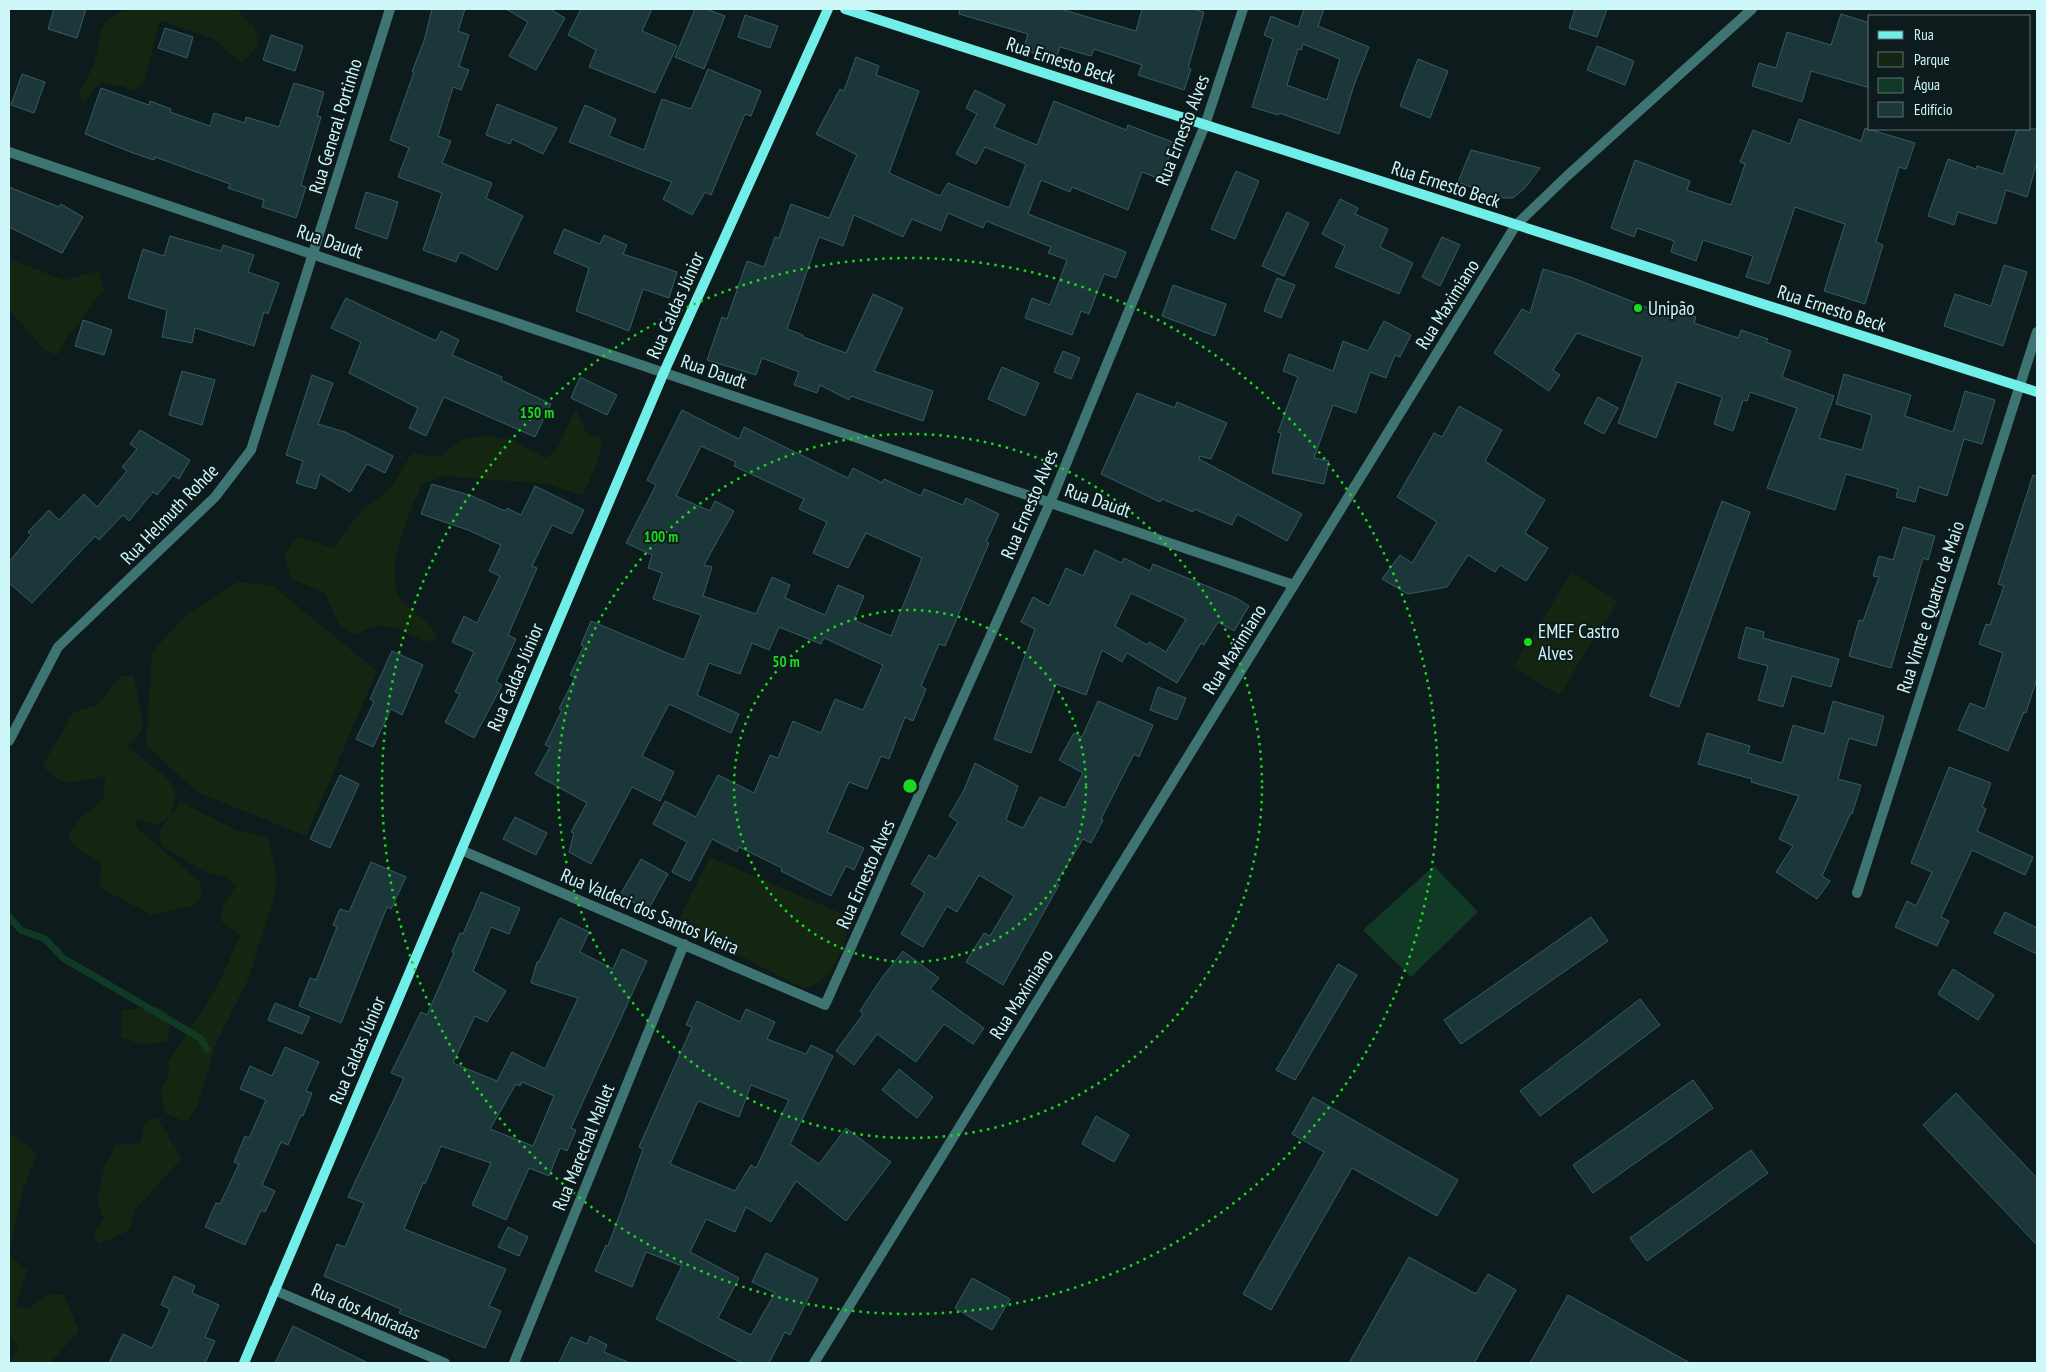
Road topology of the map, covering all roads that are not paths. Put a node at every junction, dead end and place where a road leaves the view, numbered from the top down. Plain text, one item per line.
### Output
1 (390, 9) edge
2 (828, 9) edge
3 (844, 9) edge
4 (1243, 9) edge
5 (1752, 9) edge
6 (1205, 125) junction
7 (9, 152) edge
8 (1516, 225) junction
9 (314, 254) junction
10 (2037, 332) edge
11 (664, 372) junction
12 (2020, 387) junction
13 (2037, 392) edge
14 (1050, 502) junction
15 (1294, 585) junction
16 (9, 741) edge
17 (461, 850) junction
18 (1857, 893) dead end
19 (684, 944) junction
20 (825, 1005) joint
21 (274, 1290) junction
22 (244, 1363) edge
23 (444, 1363) edge
24 (514, 1363) edge
25 (814, 1363) edge

1 - 9 street, Rua General Portinho
2 - 11 street, Rua Caldas Júnior
3 - 6 street, Rua Ernesto Beck
4 - 6 street, Rua Ernesto Alves
5 - 8 street, Rua Maximiano
6 - 8 street, Rua Ernesto Beck
6 - 14 street, Rua Ernesto Alves
7 - 9 street, Rua Daudt
8 - 12 street, Rua Ernesto Beck
8 - 15 street, Rua Maximiano
9 - 11 street, Rua Daudt
9 - 16 street, Rua Helmuth Rohde
10 - 12 street, Rua Vinte e Quatro de Maio
11 - 14 street, Rua Daudt
11 - 17 street, Rua Caldas Júnior
12 - 13 street, Rua Ernesto Beck
12 - 18 street, Rua Vinte e Quatro de Maio
14 - 15 street, Rua Daudt
14 - 20 street, Rua Ernesto Alves
15 - 25 street, Rua Maximiano
17 - 19 street, Rua Valdeci dos Santos Vieira
17 - 21 street, Rua Caldas Júnior
19 - 20 street, Rua Valdeci dos Santos Vieira
19 - 24 street, Rua Marechal Mallet
21 - 22 street, Rua Caldas Júnior
21 - 23 street, Rua dos Andradas

